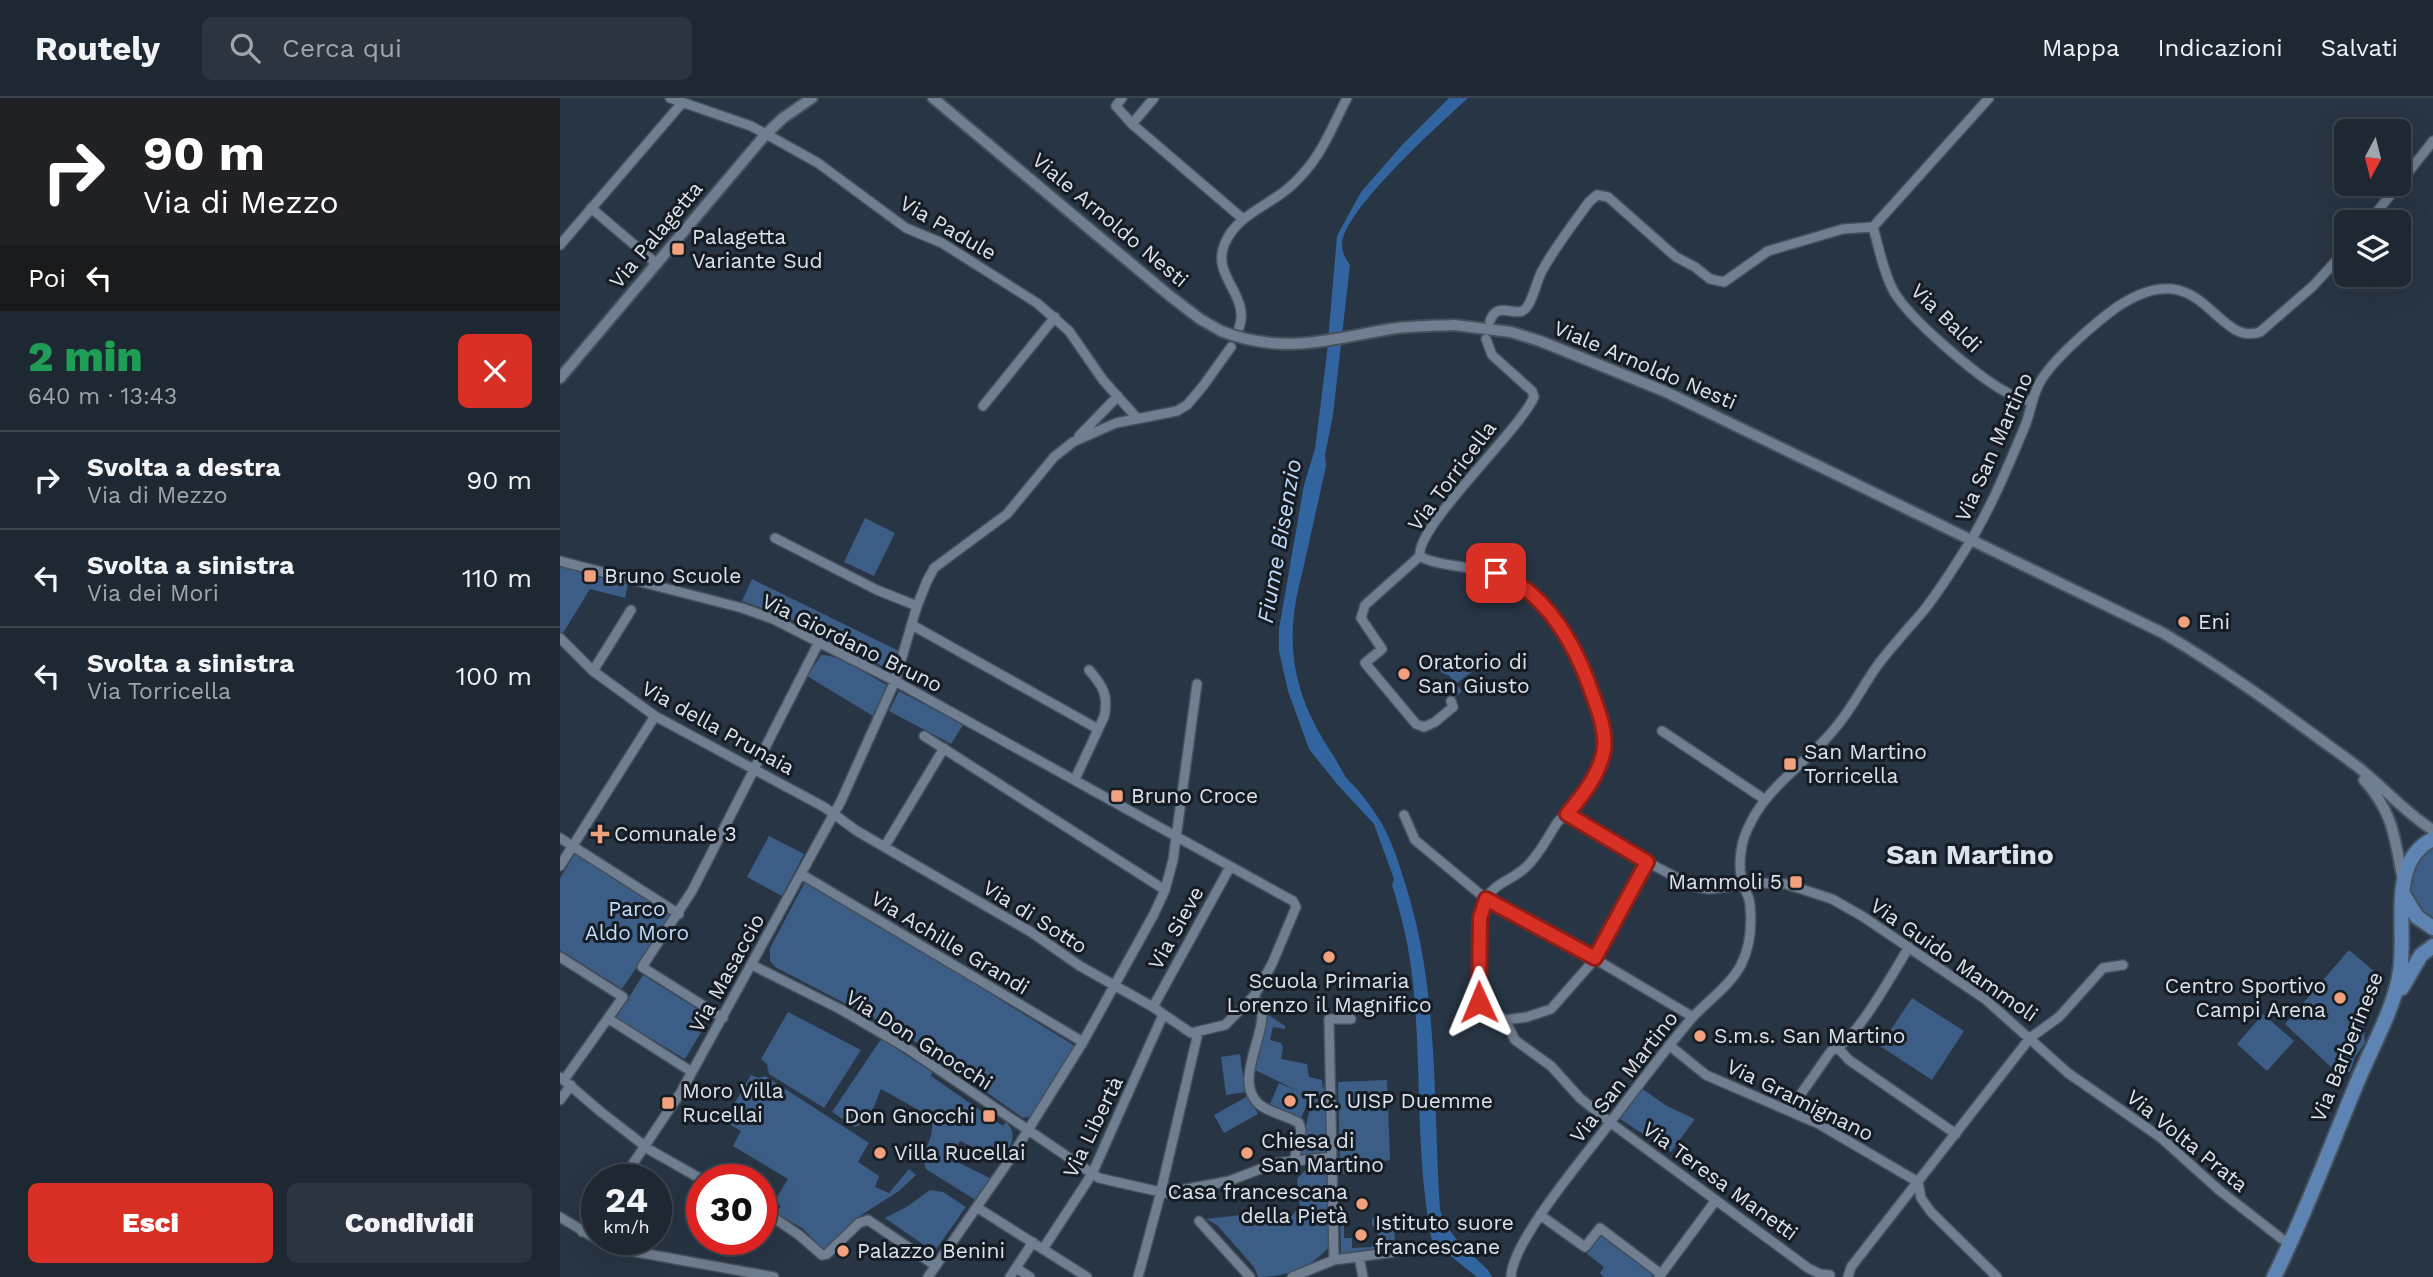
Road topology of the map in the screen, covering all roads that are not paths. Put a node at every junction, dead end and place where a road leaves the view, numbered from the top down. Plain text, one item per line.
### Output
1 (670, 98) edge
2 (797, 98) edge
3 (812, 98) edge
4 (933, 98) edge
5 (1122, 98) edge
6 (1154, 98) edge
7 (1347, 98) edge
8 (1989, 98) edge
9 (682, 103) junction
10 (783, 118) junction
11 (1132, 124) junction
12 (766, 134) junction
13 (2433, 141) edge
14 (591, 208) junction
15 (2378, 210) edge
16 (1243, 219) junction
17 (1873, 228) junction
18 (560, 245) edge
19 (2334, 262) edge
20 (657, 264) junction
21 (1055, 317) junction
22 (1490, 321) dead end
23 (1239, 328) dead end
24 (1486, 339) dead end
25 (1231, 347) dead end
26 (560, 379) edge
27 (1118, 396) junction
28 (2032, 401) junction
29 (983, 407) dead end
30 (1136, 417) junction
31 (1073, 442) junction
32 (775, 538) dead end
33 (1971, 539) junction
34 (1420, 556) junction
35 (560, 561) edge
36 (917, 607) junction
37 (631, 610) dead end
38 (912, 625) junction
39 (560, 638) edge
40 (819, 642) junction
41 (1089, 670) dead end
42 (593, 671) junction
43 (895, 681) junction
44 (1197, 684) dead end
45 (1451, 701) dead end
46 (655, 716) junction
47 (1098, 729) junction
48 (1662, 731) dead end
49 (924, 736) dead end
50 (944, 748) junction
51 (2343, 758) junction
52 (754, 769) junction
53 (1075, 779) junction
54 (1764, 799) junction
55 (841, 801) junction
56 (2398, 803) junction
57 (834, 814) junction
58 (1567, 814) junction
59 (1404, 815) dead end
60 (2433, 818) edge
61 (854, 828) junction
62 (2433, 830) edge
63 (560, 838) edge
64 (1176, 838) junction
65 (2433, 839) edge
66 (573, 846) junction
67 (885, 846) junction
68 (1647, 862) junction
69 (560, 866) edge
70 (1230, 867) junction
71 (800, 874) junction
72 (1755, 883) junction
73 (1742, 885) junction
74 (2403, 888) junction
75 (1165, 890) junction
76 (1748, 897) junction
77 (1486, 899) junction
78 (678, 914) junction
79 (2433, 928) edge
80 (2433, 946) edge
81 (1909, 947) junction
82 (560, 957) edge
83 (1595, 958) junction
84 (752, 965) junction
85 (2123, 965) dead end
86 (1115, 986) junction
87 (1254, 996) junction
88 (1153, 1007) junction
89 (1163, 1015) junction
90 (1693, 1017) junction
91 (723, 1018) junction
92 (1351, 1018) dead end
93 (609, 1019) junction
94 (1505, 1020) junction
95 (1198, 1033) junction
96 (2030, 1038) junction
97 (1083, 1042) junction
98 (1669, 1045) junction
99 (1839, 1049) junction
100 (692, 1072) junction
101 (565, 1080) edge
102 (560, 1100) edge
103 (1789, 1111) junction
104 (1611, 1123) junction
105 (1028, 1132) junction
106 (1956, 1134) junction
107 (646, 1147) junction
108 (1332, 1157) junction
109 (1294, 1160) junction
110 (634, 1164) edge
111 (686, 1170) edge
112 (2321, 1172) junction
113 (1093, 1174) junction
114 (1918, 1182) junction
115 (1161, 1193) junction
116 (1716, 1200) junction
117 (978, 1208) junction
118 (1540, 1215) junction
119 (560, 1217) edge
120 (777, 1220) edge
121 (1199, 1221) dead end
122 (581, 1231) edge
123 (1033, 1242) junction
124 (2291, 1243) junction
125 (1044, 1249) junction
126 (1395, 1252) dead end
127 (650, 1255) edge
128 (1359, 1257) junction
129 (1334, 1259) junction
130 (936, 1266) junction
131 (1016, 1268) junction
132 (1808, 1268) junction
133 (1849, 1272) edge
134 (1076, 1274) edge
135 (1660, 1275) edge
136 (1832, 1276) edge
137 (774, 1277) edge
138 (928, 1277) edge
139 (1010, 1277) edge
140 (1030, 1277) edge
141 (1087, 1277) edge
142 (1138, 1277) edge
143 (1250, 1277) edge
144 (1292, 1277) edge
145 (1363, 1277) edge
146 (1511, 1277) edge
147 (1816, 1277) edge
148 (1997, 1277) edge
149 (2274, 1277) edge

1 - 9 street, Via Padule
2 - 10 street, Via Palagetta
3 - 10 street, Via Palagetta
4 - 33 street, Viale Arnoldo Nesti, bridge
5 - 11 street
6 - 11 street
7 - 16 street
8 - 17 street
9 - 12 street, Via Padule
9 - 14 street
10 - 12 street, Via Palagetta
11 - 16 street
12 - 20 street, Via Palagetta
12 - 21 street, Via Padule
13 - 15 street
14 - 18 street
14 - 20 street
16 - 23 street
17 - 22 street
17 - 28 street, Via Baldi
19 - 28 street, Via San Martino
20 - 26 street, Via Palagetta
21 - 27 street, Via Padule
21 - 29 street
24 - 34 street, Via Torricella
25 - 30 street
27 - 30 street, Via Padule
27 - 31 street
28 - 33 street, Via San Martino
30 - 31 street
31 - 36 street, Via Masaccio
32 - 36 street
33 - 51 street, Viale Arnoldo Nesti
33 - 54 street, Via San Martino
34 - 45 street
34 - 58 street, Via Torricella
35 - 40 street, Via Giordano Bruno
36 - 38 street, Via Masaccio
37 - 42 street
38 - 43 street, Via Masaccio
38 - 47 street
39 - 42 street, Via della Prunaia
40 - 43 street, Via Giordano Bruno
40 - 52 street
41 - 47 street
42 - 46 street, Via della Prunaia
43 - 53 street, Via Giordano Bruno
43 - 55 street, Via Masaccio
44 - 64 street
46 - 52 street, Via della Prunaia
46 - 66 street
47 - 53 street
48 - 54 street
49 - 50 street
50 - 67 street
50 - 75 street
51 - 56 street, Viale Arnoldo Nesti
51 - 74 street, Viale Arnoldo Nesti
52 - 57 street, Via della Prunaia
52 - 78 street
53 - 64 street, Via Giordano Bruno
54 - 73 street, Via San Martino
55 - 57 street, Via Masaccio
55 - 61 street
56 - 60 street, Viale Arnoldo Nesti
56 - 62 street, Viale Arnoldo Nesti
57 - 61 street, Via di Sotto
57 - 71 street, Via Masaccio
58 - 68 street
58 - 77 street, Via Torricella
59 - 77 street
61 - 67 street, Via di Sotto
63 - 66 street
64 - 70 street, Via Giordano Bruno
64 - 75 street
65 - 74 main road, Via Barberinese
66 - 69 street
66 - 78 street
67 - 86 street, Via di Sotto
68 - 73 street
68 - 83 street
70 - 87 street, Via Giordano Bruno
70 - 88 street, Via Sieve
71 - 84 street, Via Masaccio
71 - 97 street, Via Achille Grandi
72 - 73 street, Via Guido Mammoli
72 - 76 street
72 - 81 street, Via Guido Mammoli
73 - 76 street, Via San Martino
74 - 79 main road
74 - 112 main road, Via Barberinese
75 - 86 street
76 - 90 street, Via San Martino
77 - 83 street
77 - 94 street, Via Teresa Manetti
78 - 91 street
80 - 112 main road, Via Barberinese
81 - 96 street, Via Guido Mammoli
81 - 99 street
82 - 93 street
83 - 90 street
83 - 94 street
84 - 91 street, Via Masaccio
84 - 105 street, Via Don Gnocchi
85 - 96 street, Via Guido Mammoli
86 - 88 street, Via di Sotto
86 - 97 street
87 - 95 street
87 - 109 street
88 - 89 street, Via di Sotto
89 - 95 street, Via di Sotto
89 - 113 street, Via Libertà
90 - 98 street, Via San Martino
91 - 100 street, Via Masaccio
92 - 108 street
93 - 100 street
93 - 101 street
94 - 104 street, Via Teresa Manetti
95 - 115 street
96 - 106 street
96 - 124 street, Via Volta Prata
97 - 105 street
98 - 103 street, Via Gramignano
98 - 104 street, Via San Martino
99 - 103 street
99 - 106 street
100 - 107 street, Via Masaccio
101 - 102 street
101 - 107 street
103 - 114 street, Via Gramignano
104 - 116 street, Via Teresa Manetti
104 - 118 street, Via San Martino
105 - 113 street, Via Don Gnocchi
105 - 117 street
106 - 114 street
107 - 110 street, Via Masaccio
107 - 111 street
108 - 109 street
108 - 129 street
109 - 115 street
112 - 124 main road, Via Barberinese
113 - 115 street, Via Don Gnocchi
113 - 125 street, Via Libertà
114 - 133 street
114 - 148 street
115 - 142 street
116 - 132 street, Via Teresa Manetti
116 - 135 street
117 - 123 street
117 - 130 street
118 - 135 street
118 - 146 street, Via San Martino
119 - 122 street
120 - 130 street
121 - 143 street
123 - 125 street
123 - 131 street
124 - 149 main road, Via Barberinese
125 - 134 street
126 - 128 street
127 - 137 street
128 - 129 street
128 - 145 street
129 - 144 street
130 - 138 street
131 - 139 street
131 - 140 street
132 - 136 street, Via Teresa Manetti
132 - 147 street, Via Teresa Manetti
133 - 136 street
134 - 141 street

